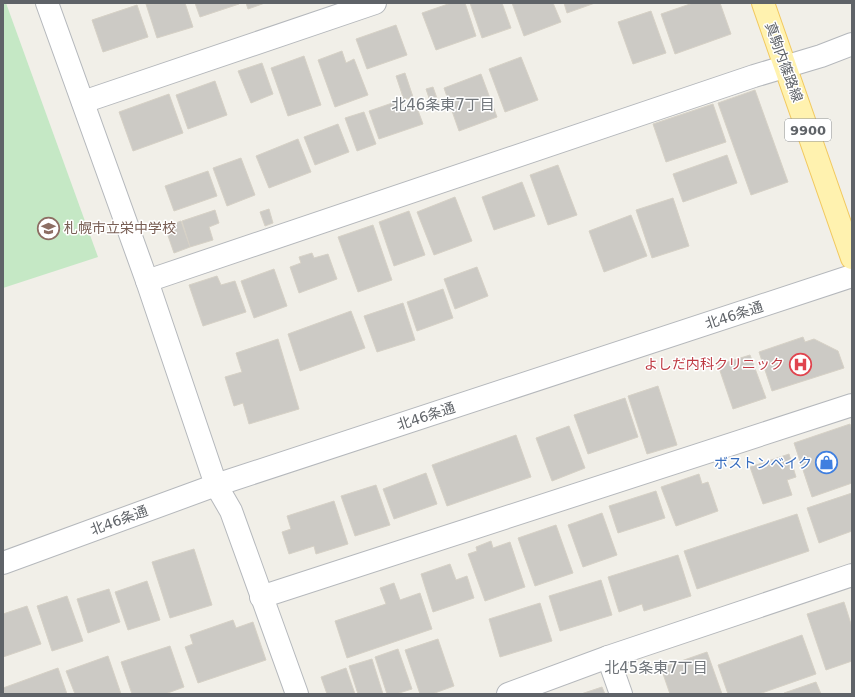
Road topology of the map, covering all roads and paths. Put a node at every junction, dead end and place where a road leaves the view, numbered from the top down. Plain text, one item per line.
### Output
1 (47, 3) edge
2 (375, 3) edge
3 (763, 3) edge
4 (852, 44) edge
5 (786, 67) junction
6 (83, 102) junction
7 (852, 258) edge
8 (852, 276) edge
9 (147, 281) junction
10 (852, 405) edge
11 (216, 484) junction
12 (3, 563) edge
13 (852, 575) edge
14 (261, 597) junction
15 (608, 657) junction
16 (298, 694) edge
17 (508, 694) edge
18 (621, 694) edge

1 - 6 street
2 - 6 street
3 - 5 main road, 真駒内篠路線 / 9900
4 - 5 street
5 - 7 main road, 真駒内篠路線 / 9900
5 - 9 street
6 - 9 street
8 - 11 street, 北46条通
9 - 11 street
10 - 14 street
11 - 12 street, 北46条通
11 - 14 street
13 - 15 street
14 - 16 street
15 - 17 street
15 - 18 street

